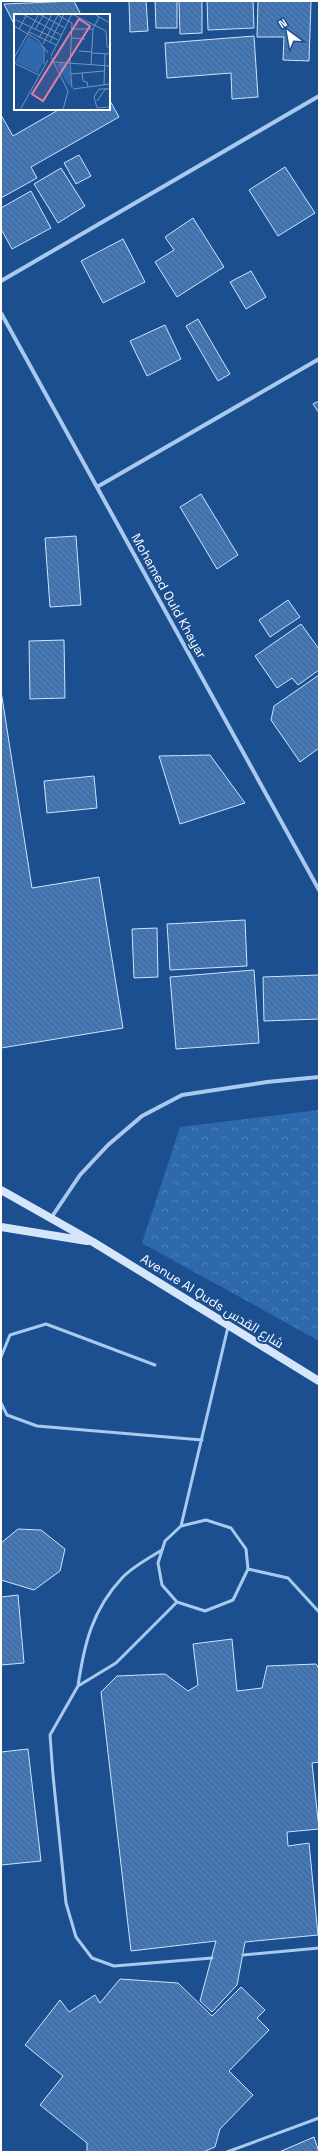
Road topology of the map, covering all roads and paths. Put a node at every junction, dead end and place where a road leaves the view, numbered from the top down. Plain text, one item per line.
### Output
1 (319, 96) edge
2 (1, 281) edge
3 (1, 313) edge
4 (319, 359) edge
5 (97, 487) junction
6 (319, 890) edge
7 (319, 1077) edge
8 (1, 1190) edge
9 (51, 1218) junction
10 (1, 1227) edge
11 (93, 1242) junction
12 (229, 1325) junction
13 (1, 1357) edge
14 (155, 1365) dead end
15 (319, 1381) edge
16 (1, 1402) edge
17 (202, 1440) junction
18 (181, 1526) junction
19 (162, 1549) junction
20 (248, 1569) junction
21 (177, 1602) junction
22 (319, 1612) edge
23 (78, 1686) junction
24 (319, 1948) edge
25 (243, 1955) dead end
26 (212, 1958) dead end
27 (319, 2118) edge
28 (226, 2152) edge

1 - 2 street
3 - 5 street, Mohamed Ould Khayar
4 - 5 street
5 - 6 street, Mohamed Ould Khayar
7 - 9 street
8 - 9 street, Avenue Al Quds شارع القدس
9 - 11 street, Avenue Al Quds شارع القدس
10 - 11 street, Avenue Al Quds شارع القدس
11 - 12 street, Avenue Al Quds شارع القدس
12 - 15 street, Avenue Al Quds شارع القدس
12 - 17 lane
13 - 14 lane
16 - 17 lane
17 - 18 lane
18 - 19 lane
18 - 20 lane
19 - 21 lane
19 - 23 lane
20 - 21 lane
20 - 22 lane
21 - 23 lane
23 - 26 lane
24 - 25 lane
27 - 28 lane

